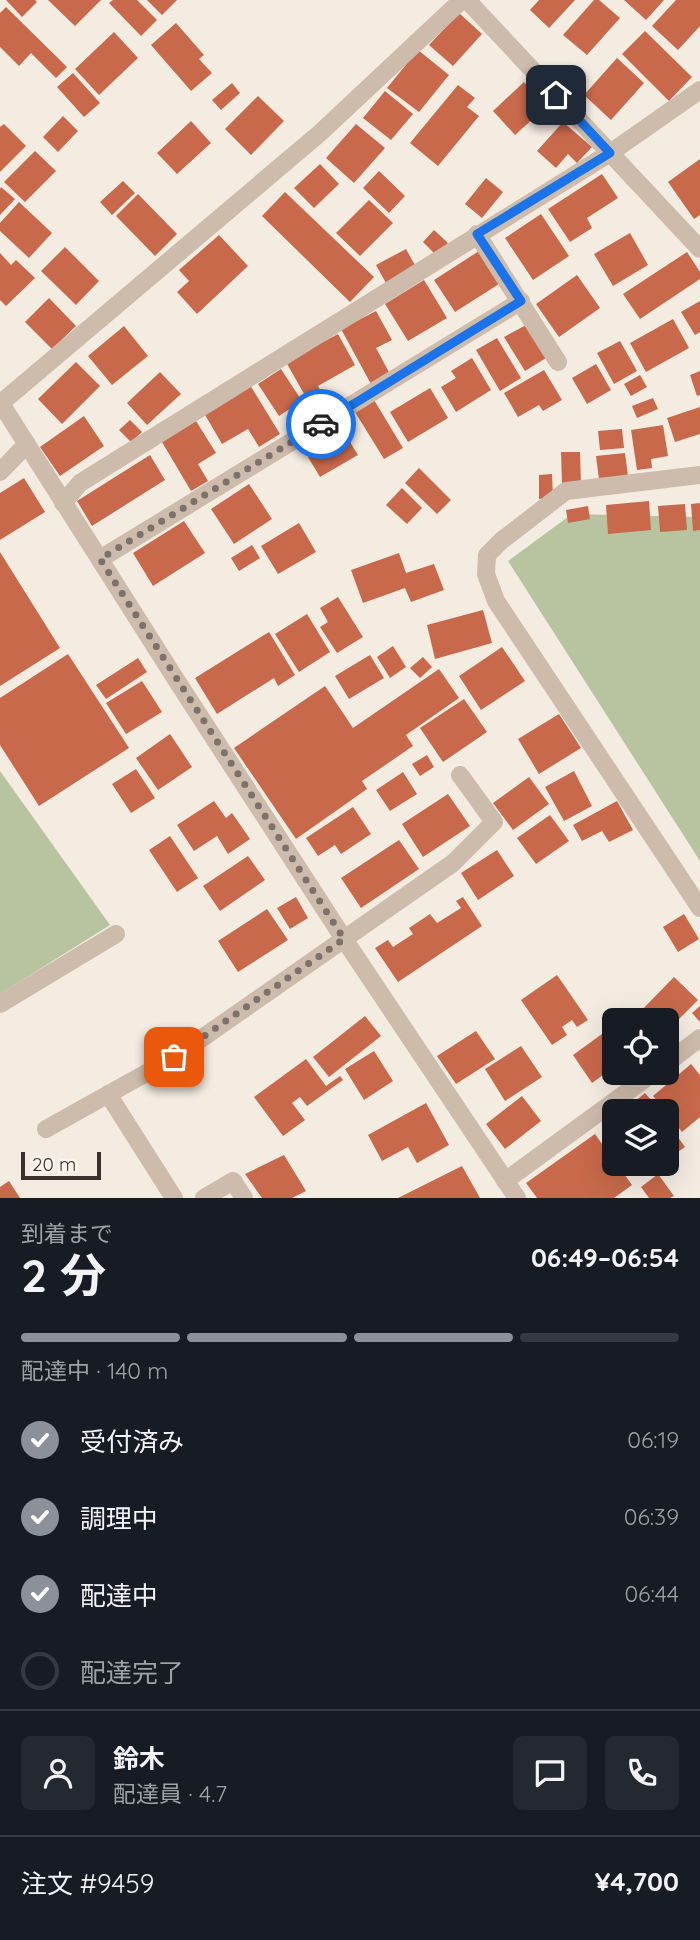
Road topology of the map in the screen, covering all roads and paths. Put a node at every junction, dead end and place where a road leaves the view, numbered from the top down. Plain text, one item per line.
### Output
1 (465, 0) edge
2 (700, 90) edge
3 (610, 153) junction
4 (477, 234) junction
5 (700, 249) edge
6 (521, 301) junction
7 (558, 362) dead end
8 (1, 402) edge
9 (27, 443) junction
10 (0, 472) edge
11 (700, 475) edge
12 (64, 503) junction
13 (100, 559) junction
14 (460, 775) dead end
15 (700, 908) edge
16 (116, 934) dead end
17 (344, 939) junction
18 (0, 1004) edge
19 (700, 1038) edge
20 (679, 1054) edge
21 (637, 1085) edge
22 (108, 1094) junction
23 (46, 1129) dead end
24 (505, 1181) junction
25 (174, 1198) edge
26 (204, 1198) edge
27 (244, 1198) edge
28 (517, 1198) edge

1 - 3 street
1 - 8 street
2 - 3 street
3 - 4 street
3 - 5 street
4 - 6 street
4 - 12 street
6 - 7 street
6 - 13 street
8 - 9 street
9 - 10 street
9 - 12 street
11 - 15 street
12 - 13 street
13 - 17 street
14 - 17 street
16 - 18 street
17 - 22 street
17 - 24 street
19 - 20 street
21 - 24 street
22 - 23 street
22 - 25 street
24 - 28 street
26 - 27 street

